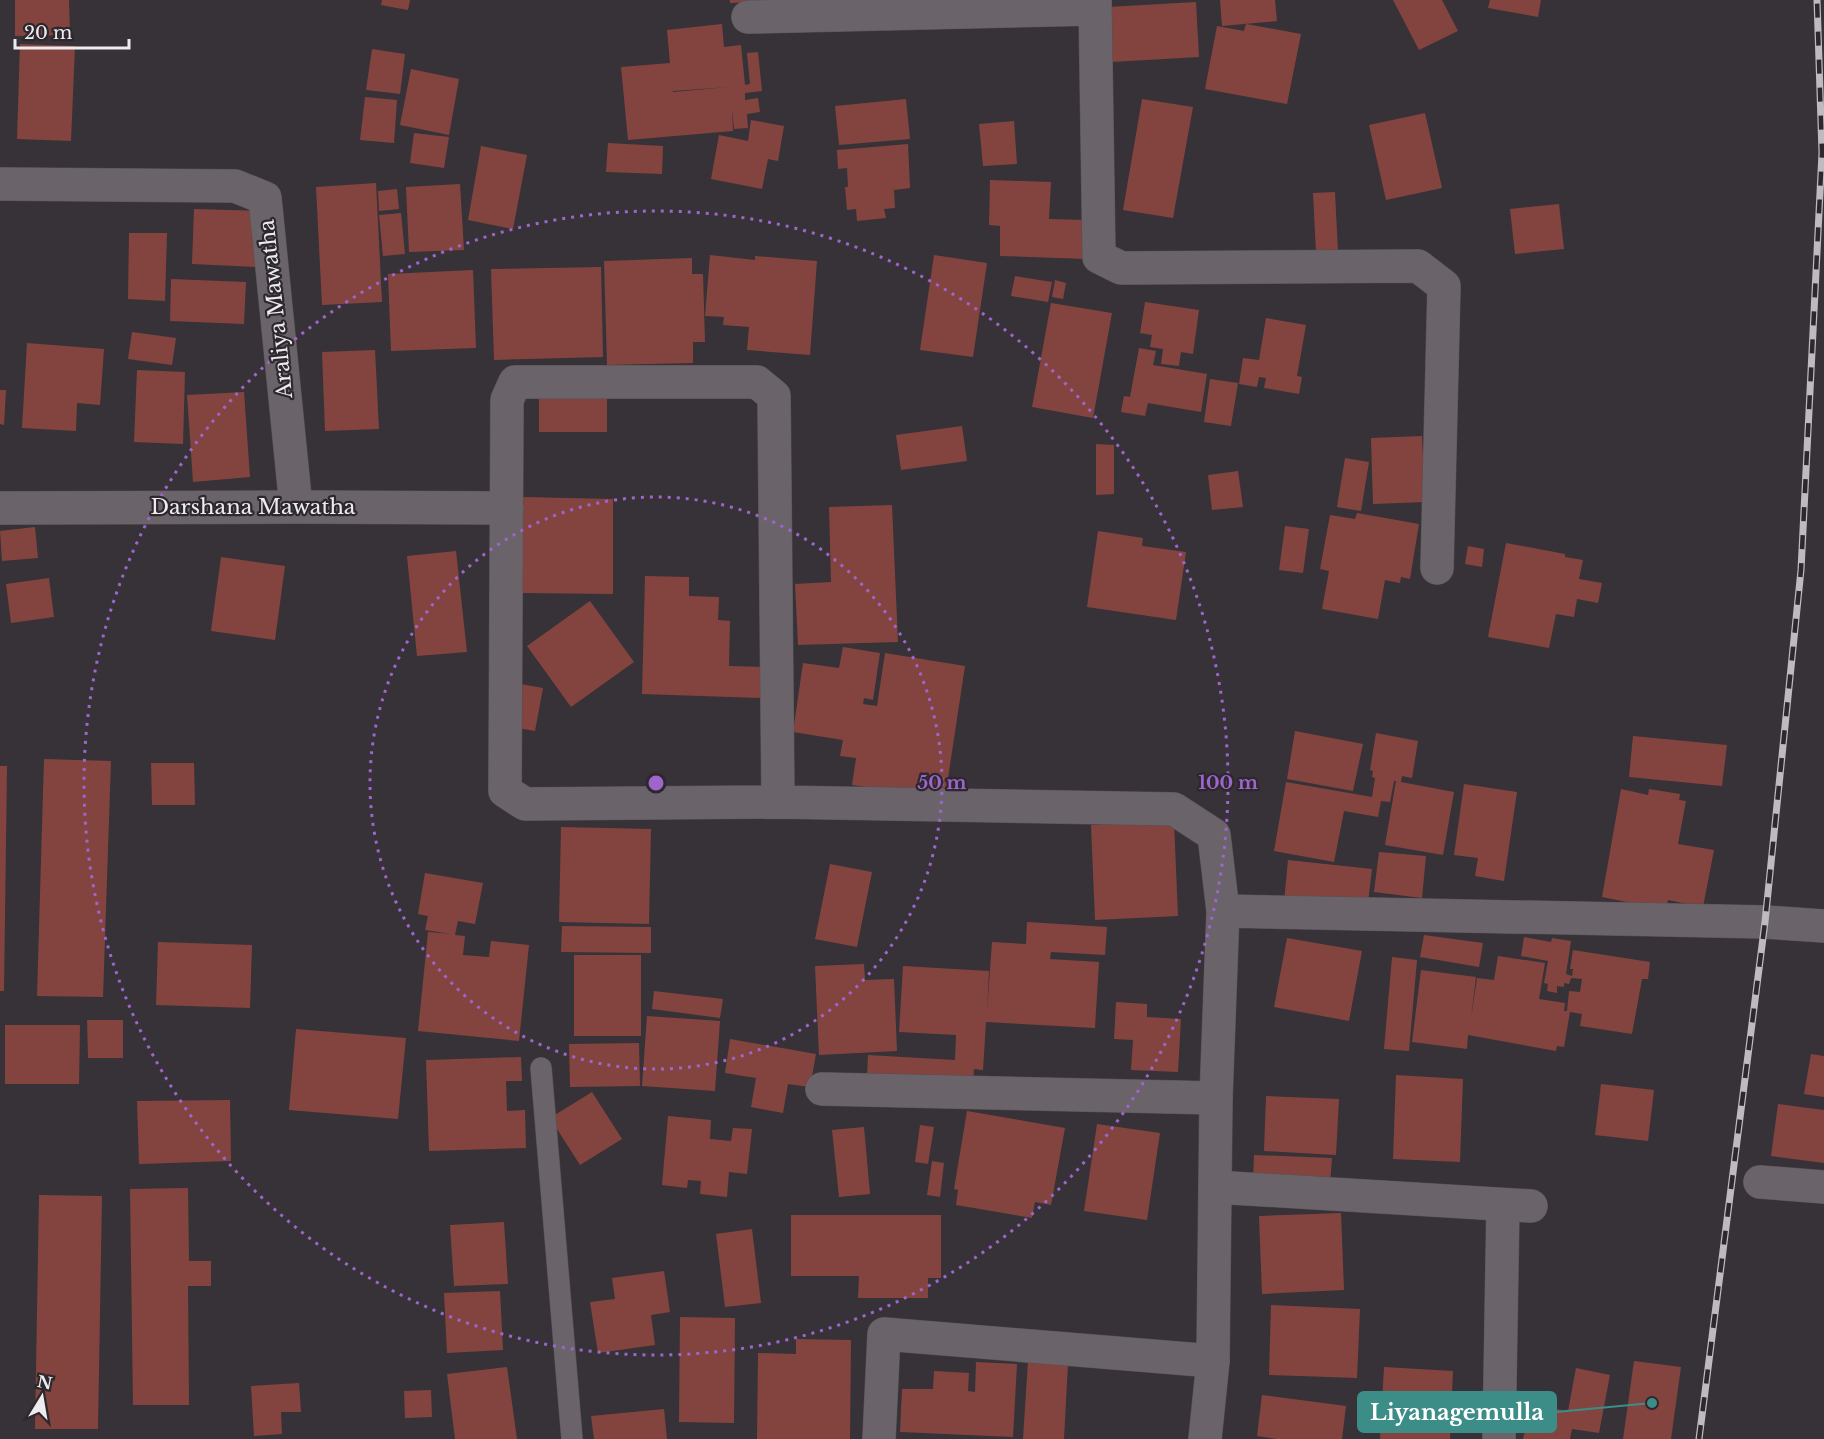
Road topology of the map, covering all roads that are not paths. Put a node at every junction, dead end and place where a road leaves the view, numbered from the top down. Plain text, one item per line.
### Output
1 (1095, 4) edge
2 (748, 17) dead end
3 (0, 184) edge
4 (296, 507) junction
5 (0, 508) edge
6 (507, 508) junction
7 (1437, 568) dead end
8 (778, 802) junction
9 (1223, 911) junction
10 (1824, 926) edge
11 (541, 1068) dead end
12 (822, 1089) dead end
13 (1216, 1098) junction
14 (1760, 1182) dead end
15 (1215, 1187) junction
16 (1824, 1187) edge
17 (1214, 1362) junction
18 (572, 1439) edge
19 (879, 1439) edge
20 (1205, 1439) edge
21 (1499, 1439) edge

1 - 2 street
1 - 7 street
3 - 4 street, Araliya Mawatha
4 - 5 street, Darshana Mawatha
4 - 6 street, Darshana Mawatha
6 - 8 street
6 - 8 street
8 - 9 street
9 - 10 street
9 - 13 street
11 - 18 lane
12 - 13 street
13 - 15 street
14 - 16 street
15 - 17 street
15 - 21 street
17 - 19 street
17 - 20 street

